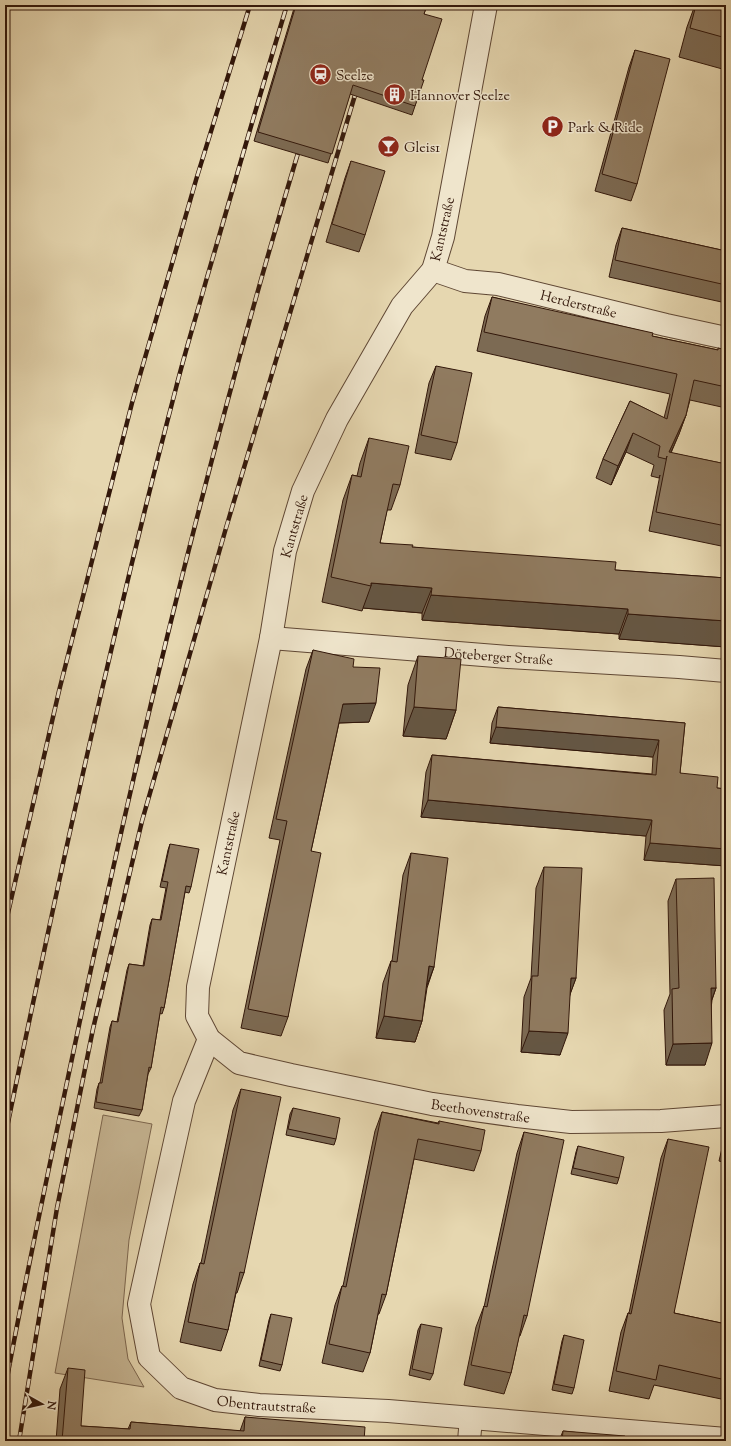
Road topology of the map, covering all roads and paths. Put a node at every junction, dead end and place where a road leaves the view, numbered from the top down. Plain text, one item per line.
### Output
1 (486, 5) edge
2 (433, 270) junction
3 (726, 338) edge
4 (271, 638) junction
5 (726, 671) edge
6 (208, 1040) junction
7 (239, 1063) joint
8 (726, 1116) edge
9 (471, 1418) junction
10 (726, 1439) edge
11 (469, 1441) edge

1 - 2 street, Kantstraße
2 - 3 street, Herderstraße
2 - 4 street, Kantstraße
4 - 5 street, Döteberger Straße
4 - 6 street, Kantstraße
6 - 7 street, Kantstraße
6 - 9 street, Obentrautstraße
7 - 8 street, Beethovenstraße
9 - 10 street, Obentrautstraße
9 - 11 street

